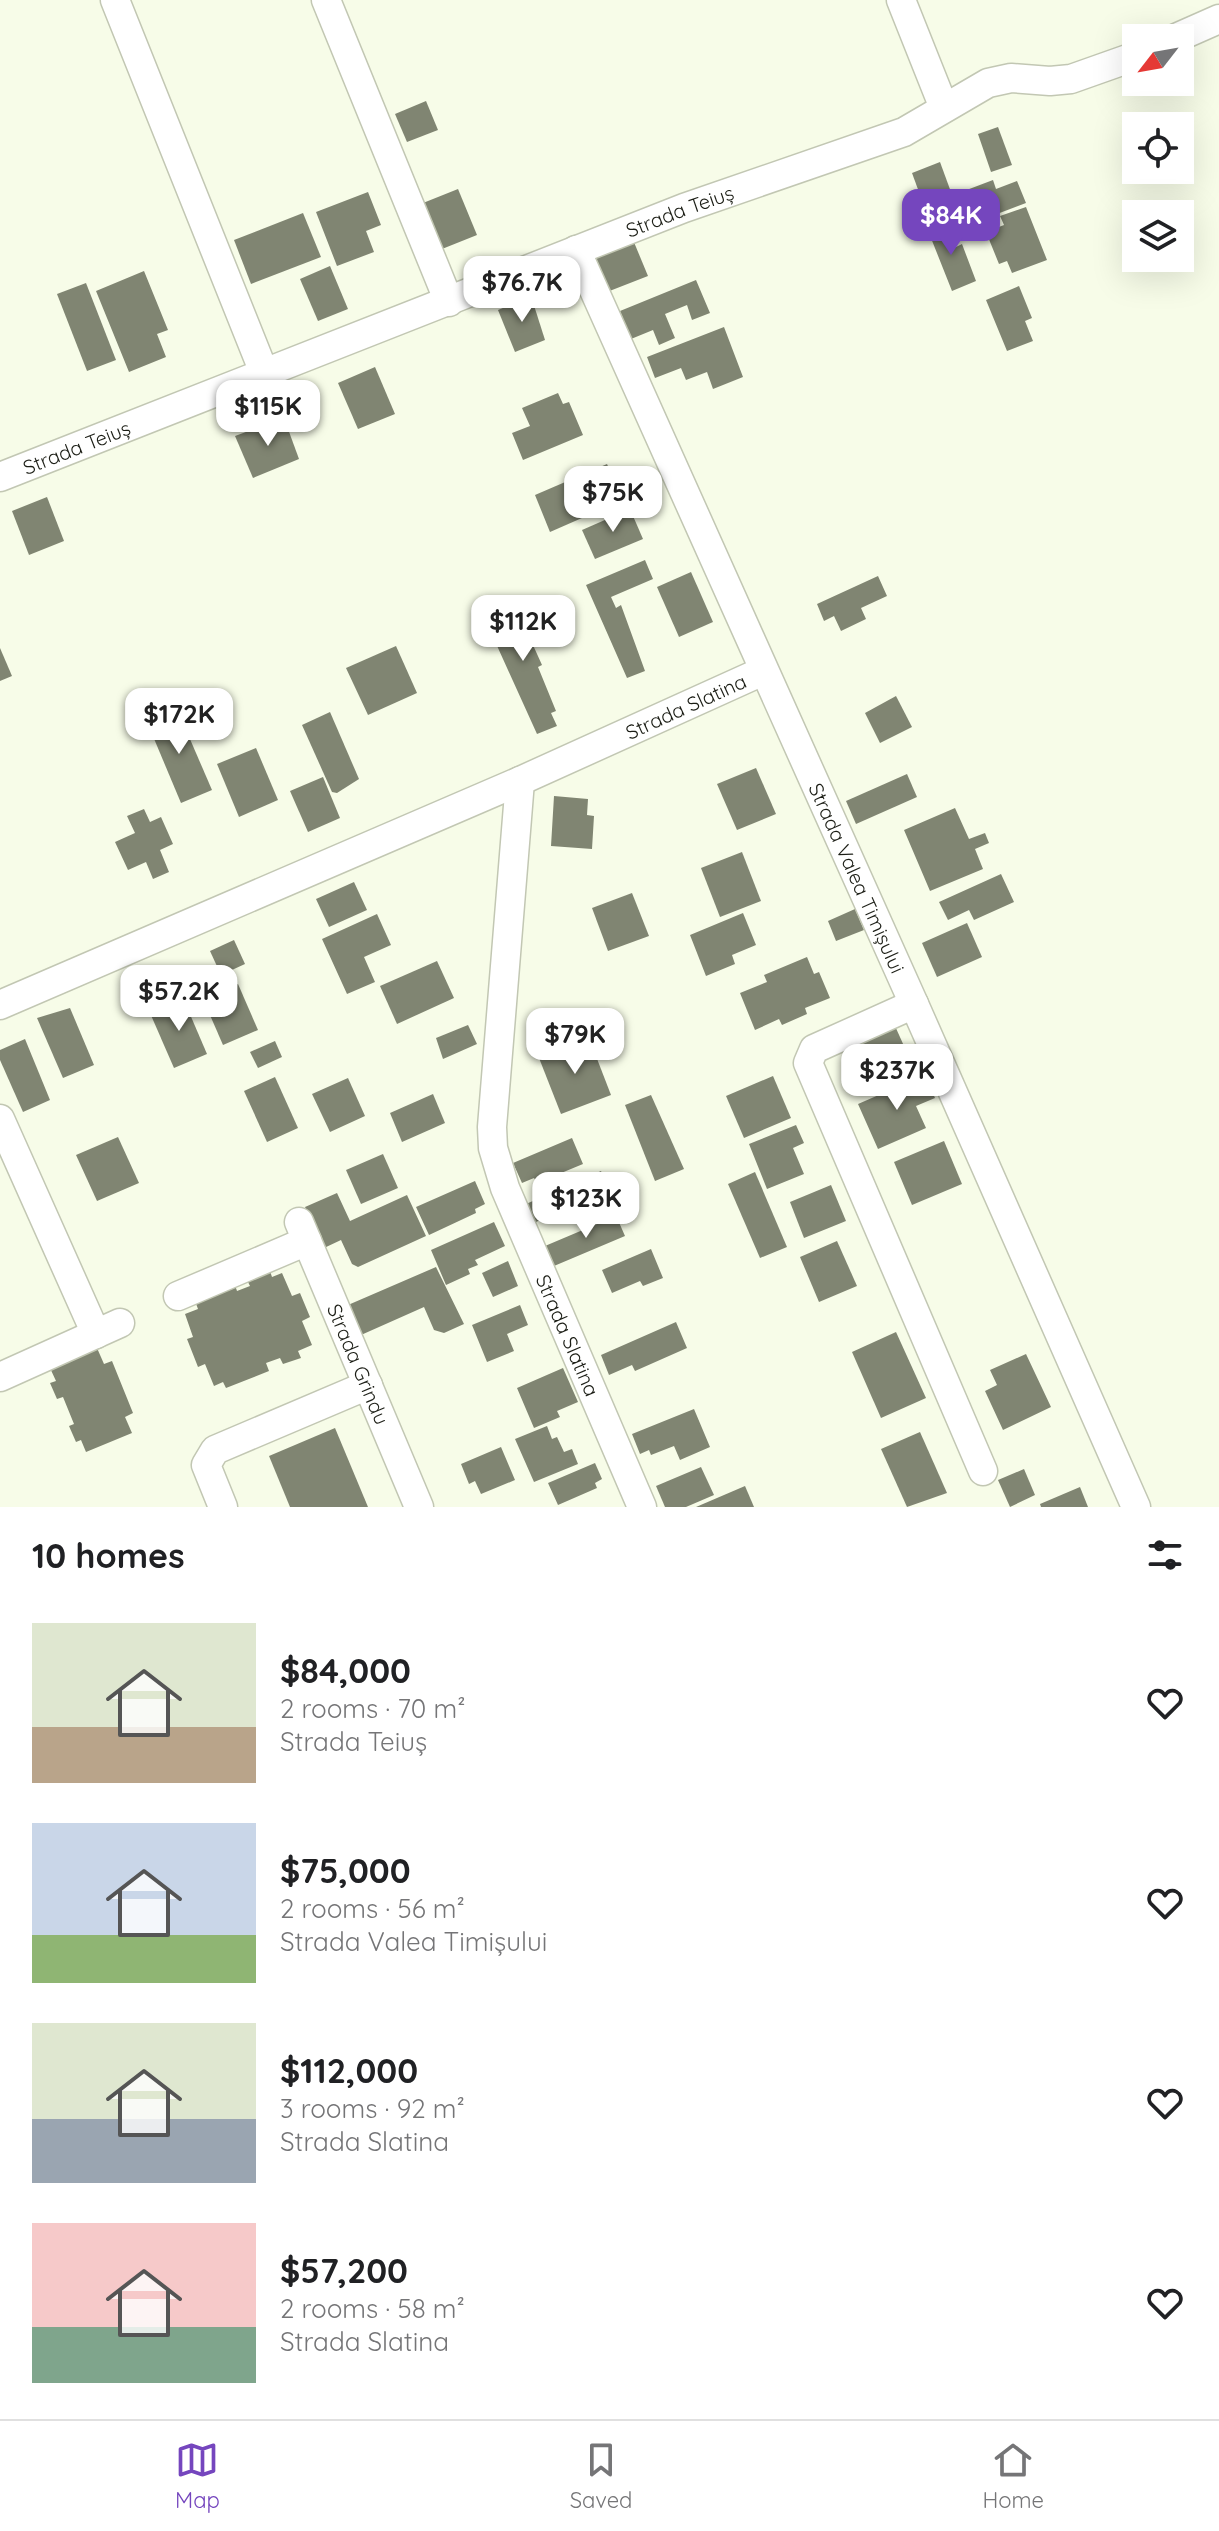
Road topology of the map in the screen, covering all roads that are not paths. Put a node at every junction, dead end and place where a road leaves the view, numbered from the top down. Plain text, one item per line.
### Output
1 (115, 0) edge
2 (326, 0) edge
3 (901, 0) edge
4 (1219, 19) edge
5 (1194, 30) edge
6 (1122, 61) edge
7 (944, 108) junction
8 (576, 250) junction
9 (449, 302) junction
10 (265, 375) junction
11 (0, 477) edge
12 (763, 671) junction
13 (520, 781) junction
14 (914, 1004) junction
15 (0, 1005) edge
16 (0, 1119) edge
17 (178, 1296) dead end
18 (0, 1377) edge
19 (368, 1385) junction
20 (983, 1471) dead end
21 (223, 1507) edge
22 (419, 1507) edge
23 (642, 1507) edge
24 (1136, 1507) edge

1 - 10 street
2 - 9 street
3 - 7 street
4 - 5 street
6 - 7 street, Strada Teiuș
7 - 8 street, Strada Teiuș
8 - 9 street, Strada Teiuș
8 - 12 street, Strada Valea Timișului
9 - 10 street, Strada Teiuș
10 - 11 street, Strada Teiuș
12 - 13 street, Strada Slatina
12 - 14 street, Strada Valea Timișului
13 - 15 street, Strada Slatina
13 - 23 street, Strada Slatina
14 - 20 street
14 - 24 street, Strada Valea Timișului
16 - 18 street
17 - 19 street, Strada Grindu
19 - 21 street
19 - 22 street, Strada Grindu

